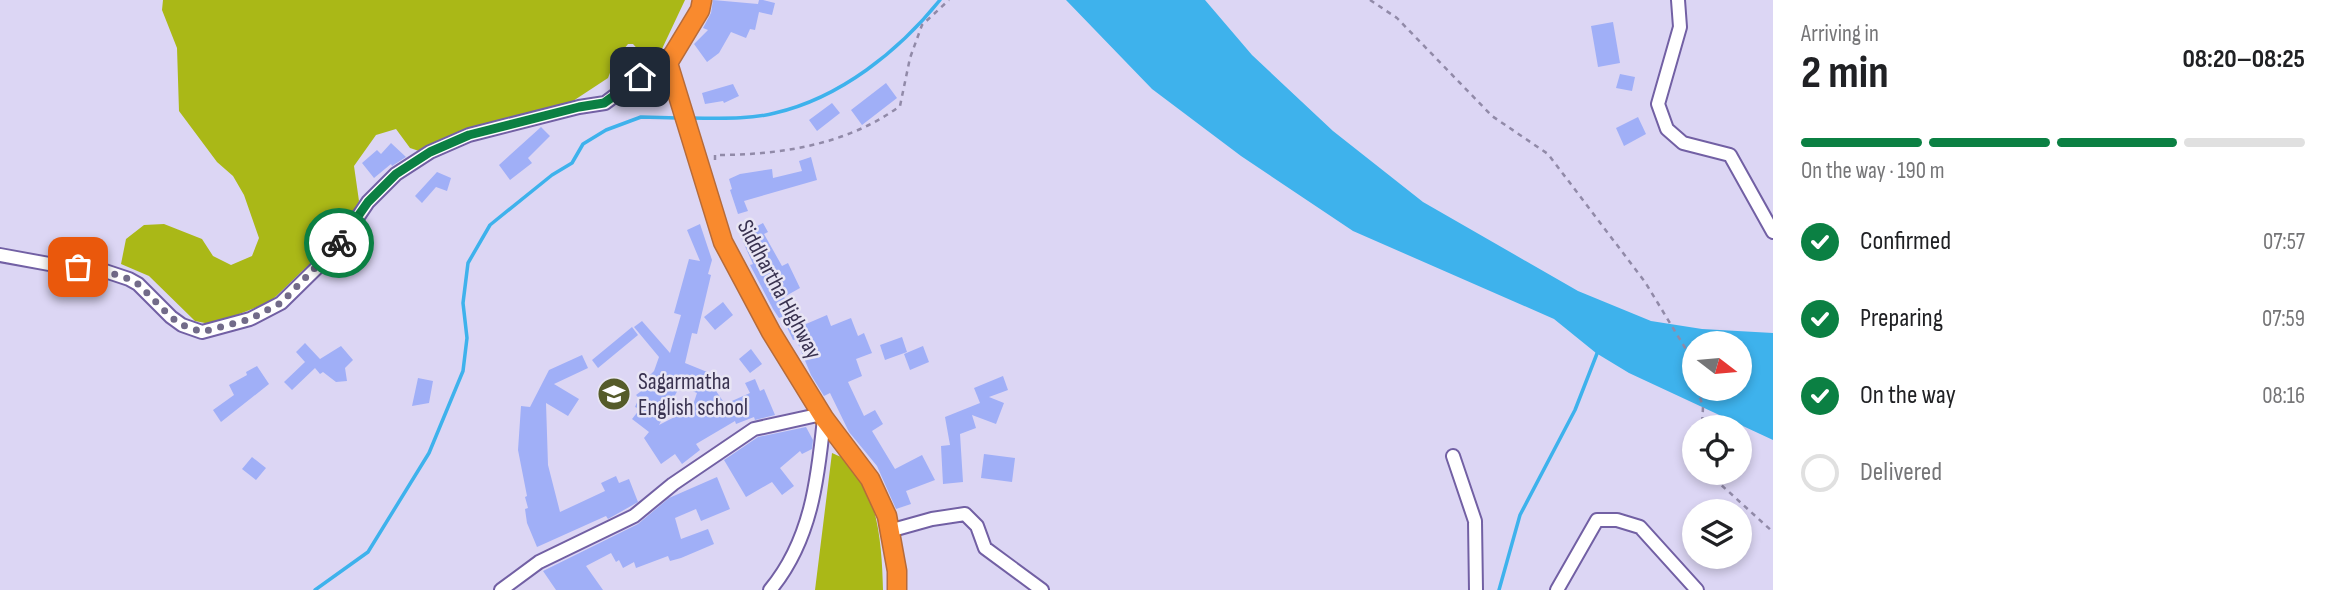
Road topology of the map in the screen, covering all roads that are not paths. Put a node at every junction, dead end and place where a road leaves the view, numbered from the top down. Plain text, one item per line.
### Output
1 (702, 0) edge
2 (1678, 0) edge
3 (672, 57) junction
4 (1773, 232) edge
5 (0, 255) edge
6 (823, 416) junction
7 (1453, 456) dead end
8 (889, 531) junction
9 (501, 590) edge
10 (770, 590) edge
11 (897, 590) edge
12 (1042, 590) edge
13 (1476, 590) edge
14 (1557, 590) edge
15 (1697, 590) edge

1 - 3 highway
2 - 4 street
3 - 5 street
3 - 6 highway, Siddhartha Highway
6 - 8 highway, Siddhartha Highway
6 - 9 street
6 - 10 street
7 - 13 street
8 - 11 highway, Siddhartha Highway
8 - 12 street
14 - 15 street

